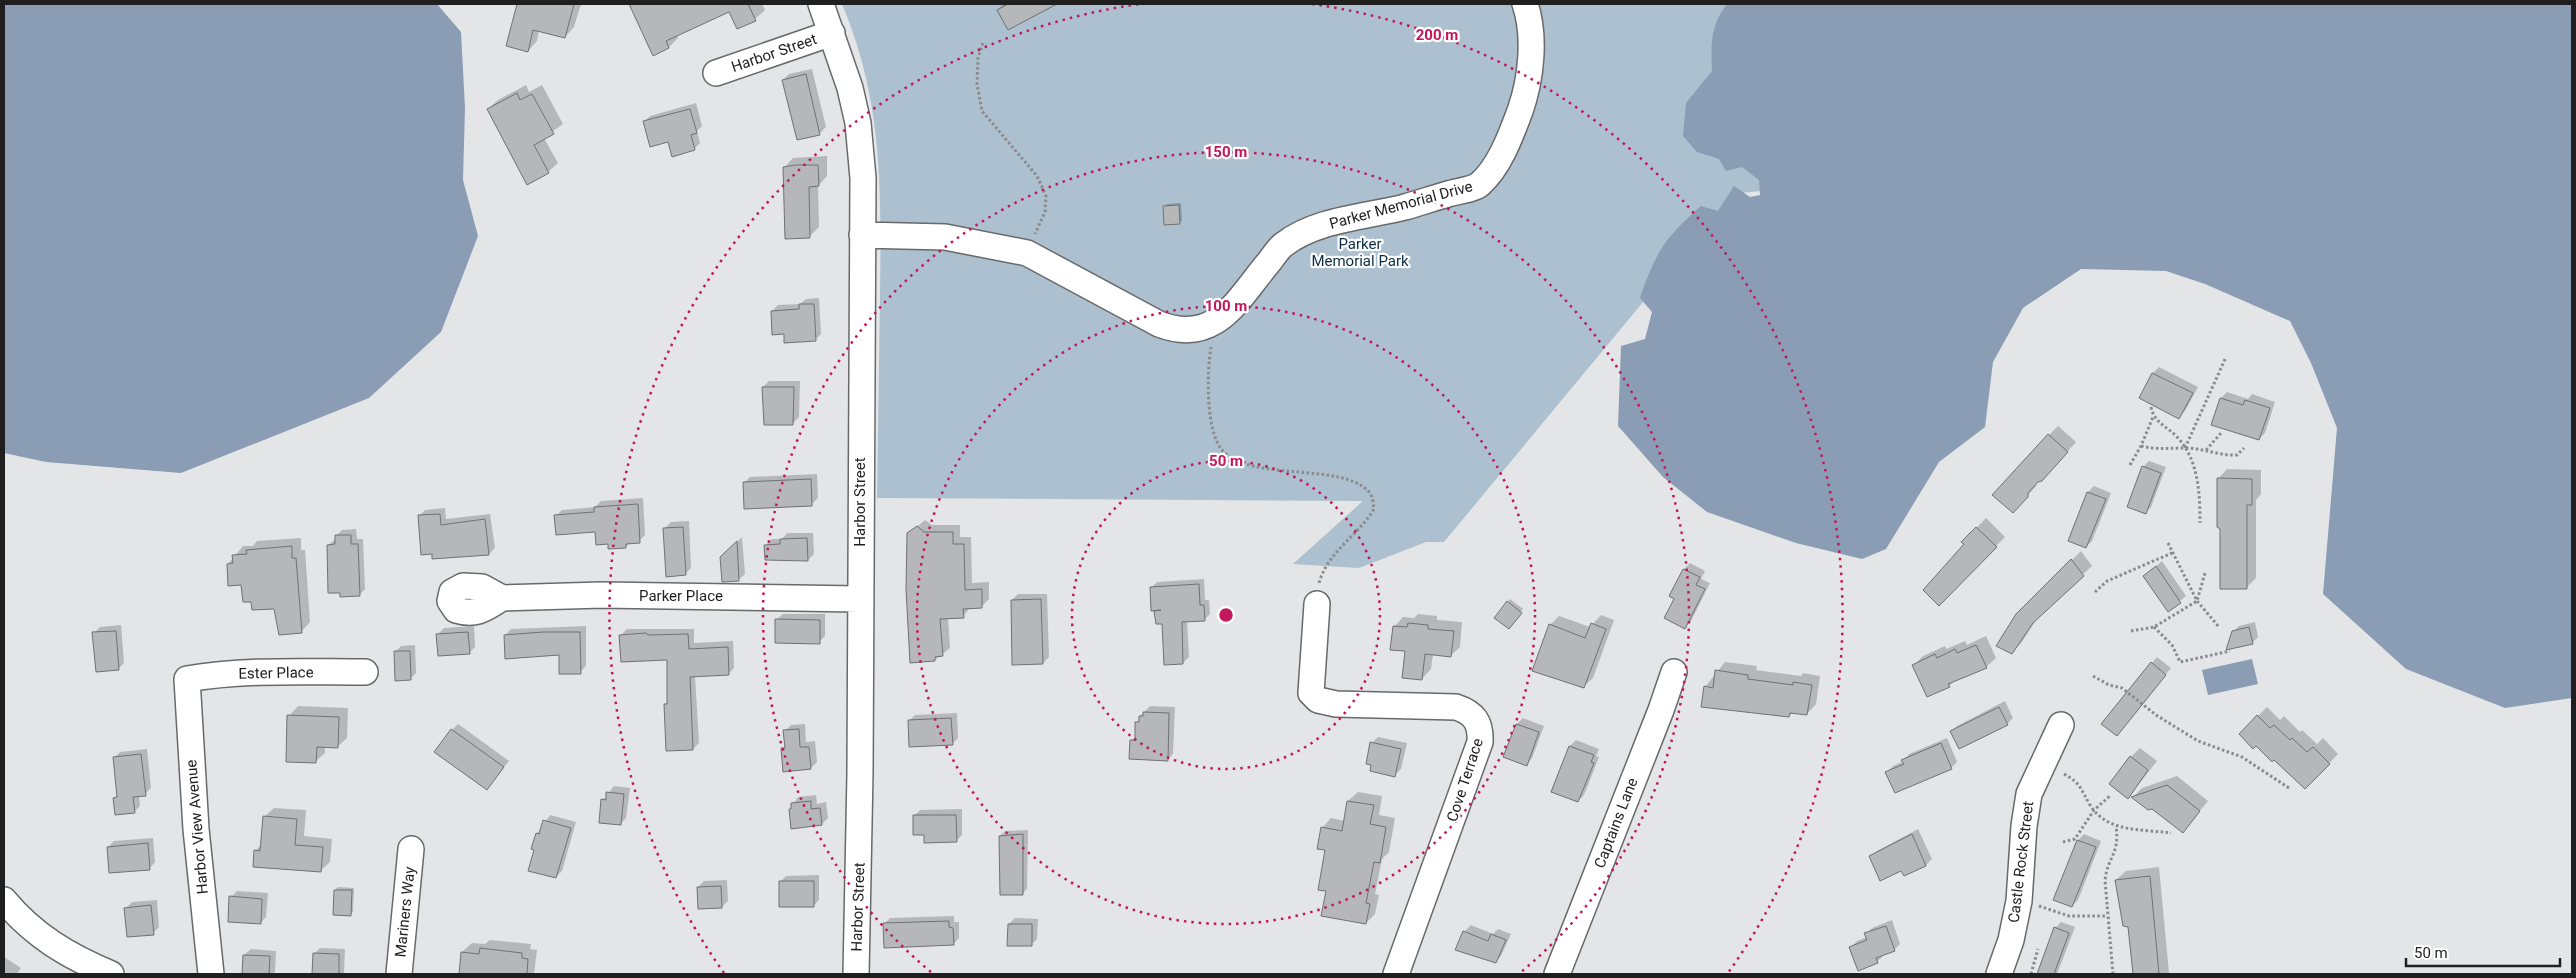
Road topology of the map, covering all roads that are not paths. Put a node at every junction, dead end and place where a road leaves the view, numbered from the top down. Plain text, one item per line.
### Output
1 (821, 4) edge
2 (1525, 4) edge
3 (832, 33) junction
4 (716, 73) dead end
5 (862, 235) junction
6 (502, 598) dead end
7 (859, 599) junction
8 (1317, 604) road end
9 (365, 672) dead end
10 (1674, 672) dead end
11 (187, 679) joint
12 (2061, 726) dead end
13 (411, 849) dead end
14 (4, 900) edge
15 (111, 974) edge
16 (210, 974) edge
17 (399, 974) edge
18 (856, 974) edge
19 (1396, 974) edge
20 (1557, 974) edge
21 (1999, 974) edge

1 - 3 street, Harbor Street
2 - 5 street, Parker Memorial Drive
3 - 4 street, Harbor Street
3 - 5 street, Harbor Street
5 - 7 street, Harbor Street
6 - 7 street, Parker Place
7 - 18 street, Harbor Street
8 - 19 street, Cove Terrace
9 - 11 street, Ester Place
10 - 20 street, Captains Lane
11 - 16 street, Harbor View Avenue
12 - 21 street, Castle Rock Street
13 - 17 street, Mariners Way
14 - 15 street

